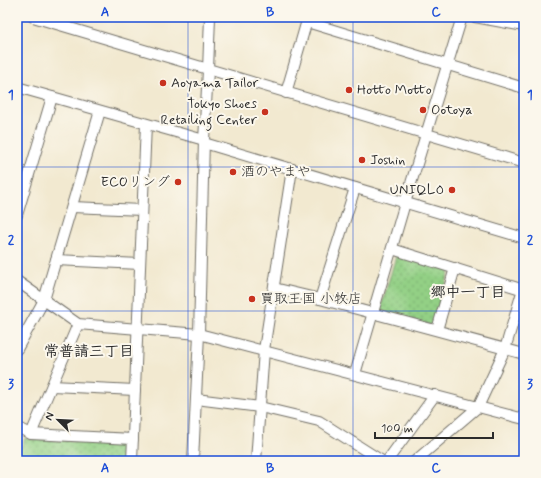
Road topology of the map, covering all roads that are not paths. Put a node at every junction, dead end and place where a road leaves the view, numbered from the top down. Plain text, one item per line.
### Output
1 (33, 17) edge
2 (210, 17) edge
3 (462, 17) edge
4 (475, 17) edge
5 (308, 20) edge
6 (524, 26) edge
7 (448, 65) junction
8 (208, 70) junction
9 (17, 87) edge
10 (524, 88) edge
11 (286, 93) junction
12 (52, 97) junction
13 (100, 111) junction
14 (146, 124) junction
15 (426, 134) junction
16 (204, 142) junction
17 (524, 163) edge
18 (292, 169) junction
19 (355, 188) junction
20 (405, 203) junction
21 (72, 207) junction
22 (142, 210) junction
23 (17, 215) edge
24 (524, 238) edge
25 (392, 249) junction
26 (56, 260) junction
27 (140, 264) junction
28 (455, 268) junction
29 (17, 281) edge
30 (274, 288) junction
31 (523, 289) edge
32 (320, 299) junction
33 (44, 300) junction
34 (373, 313) junction
35 (78, 324) junction
36 (138, 329) junction
37 (437, 330) junction
38 (199, 334) junction
39 (17, 349) edge
40 (505, 349) junction
41 (264, 350) junction
42 (524, 354) edge
43 (355, 374) junction
44 (52, 386) junction
45 (135, 390) junction
46 (435, 395) junction
47 (196, 399) junction
48 (260, 407) junction
49 (478, 407) junction
50 (524, 419) edge
51 (17, 427) edge
52 (31, 434) junction
53 (133, 439) junction
54 (132, 461) edge
55 (193, 461) edge
56 (256, 461) edge
57 (382, 461) edge
58 (387, 461) edge
59 (415, 461) edge

1 - 8 street
2 - 8 street
3 - 7 street
4 - 6 street
5 - 7 street
5 - 11 street
7 - 10 street
7 - 15 street
8 - 11 street
8 - 16 street
9 - 12 street
11 - 15 street
12 - 13 street
12 - 23 street
13 - 14 street
13 - 21 street
14 - 16 street
14 - 22 street
15 - 17 street
15 - 20 street
16 - 18 street
16 - 38 street
18 - 19 street
18 - 30 street
19 - 20 street
19 - 32 street
20 - 24 street
20 - 25 street
21 - 22 street
21 - 26 street
22 - 27 street
25 - 28 street
25 - 34 street
26 - 27 street
26 - 33 street
27 - 36 street
28 - 31 street
28 - 37 street
29 - 33 street
30 - 32 street
30 - 41 street
31 - 40 street
32 - 34 street
33 - 35 street
33 - 39 street
34 - 37 street
34 - 43 street
35 - 36 street
35 - 44 street
36 - 38 street
36 - 45 street
37 - 40 street
38 - 41 street
38 - 47 street
40 - 42 street
40 - 49 street
41 - 43 street
41 - 48 street
43 - 46 street
44 - 45 street
44 - 52 street
45 - 53 street
46 - 49 street
46 - 58 street
47 - 48 street
47 - 55 street
48 - 56 street
48 - 57 street
49 - 50 street
49 - 59 street
51 - 52 street
52 - 53 street
53 - 54 street

